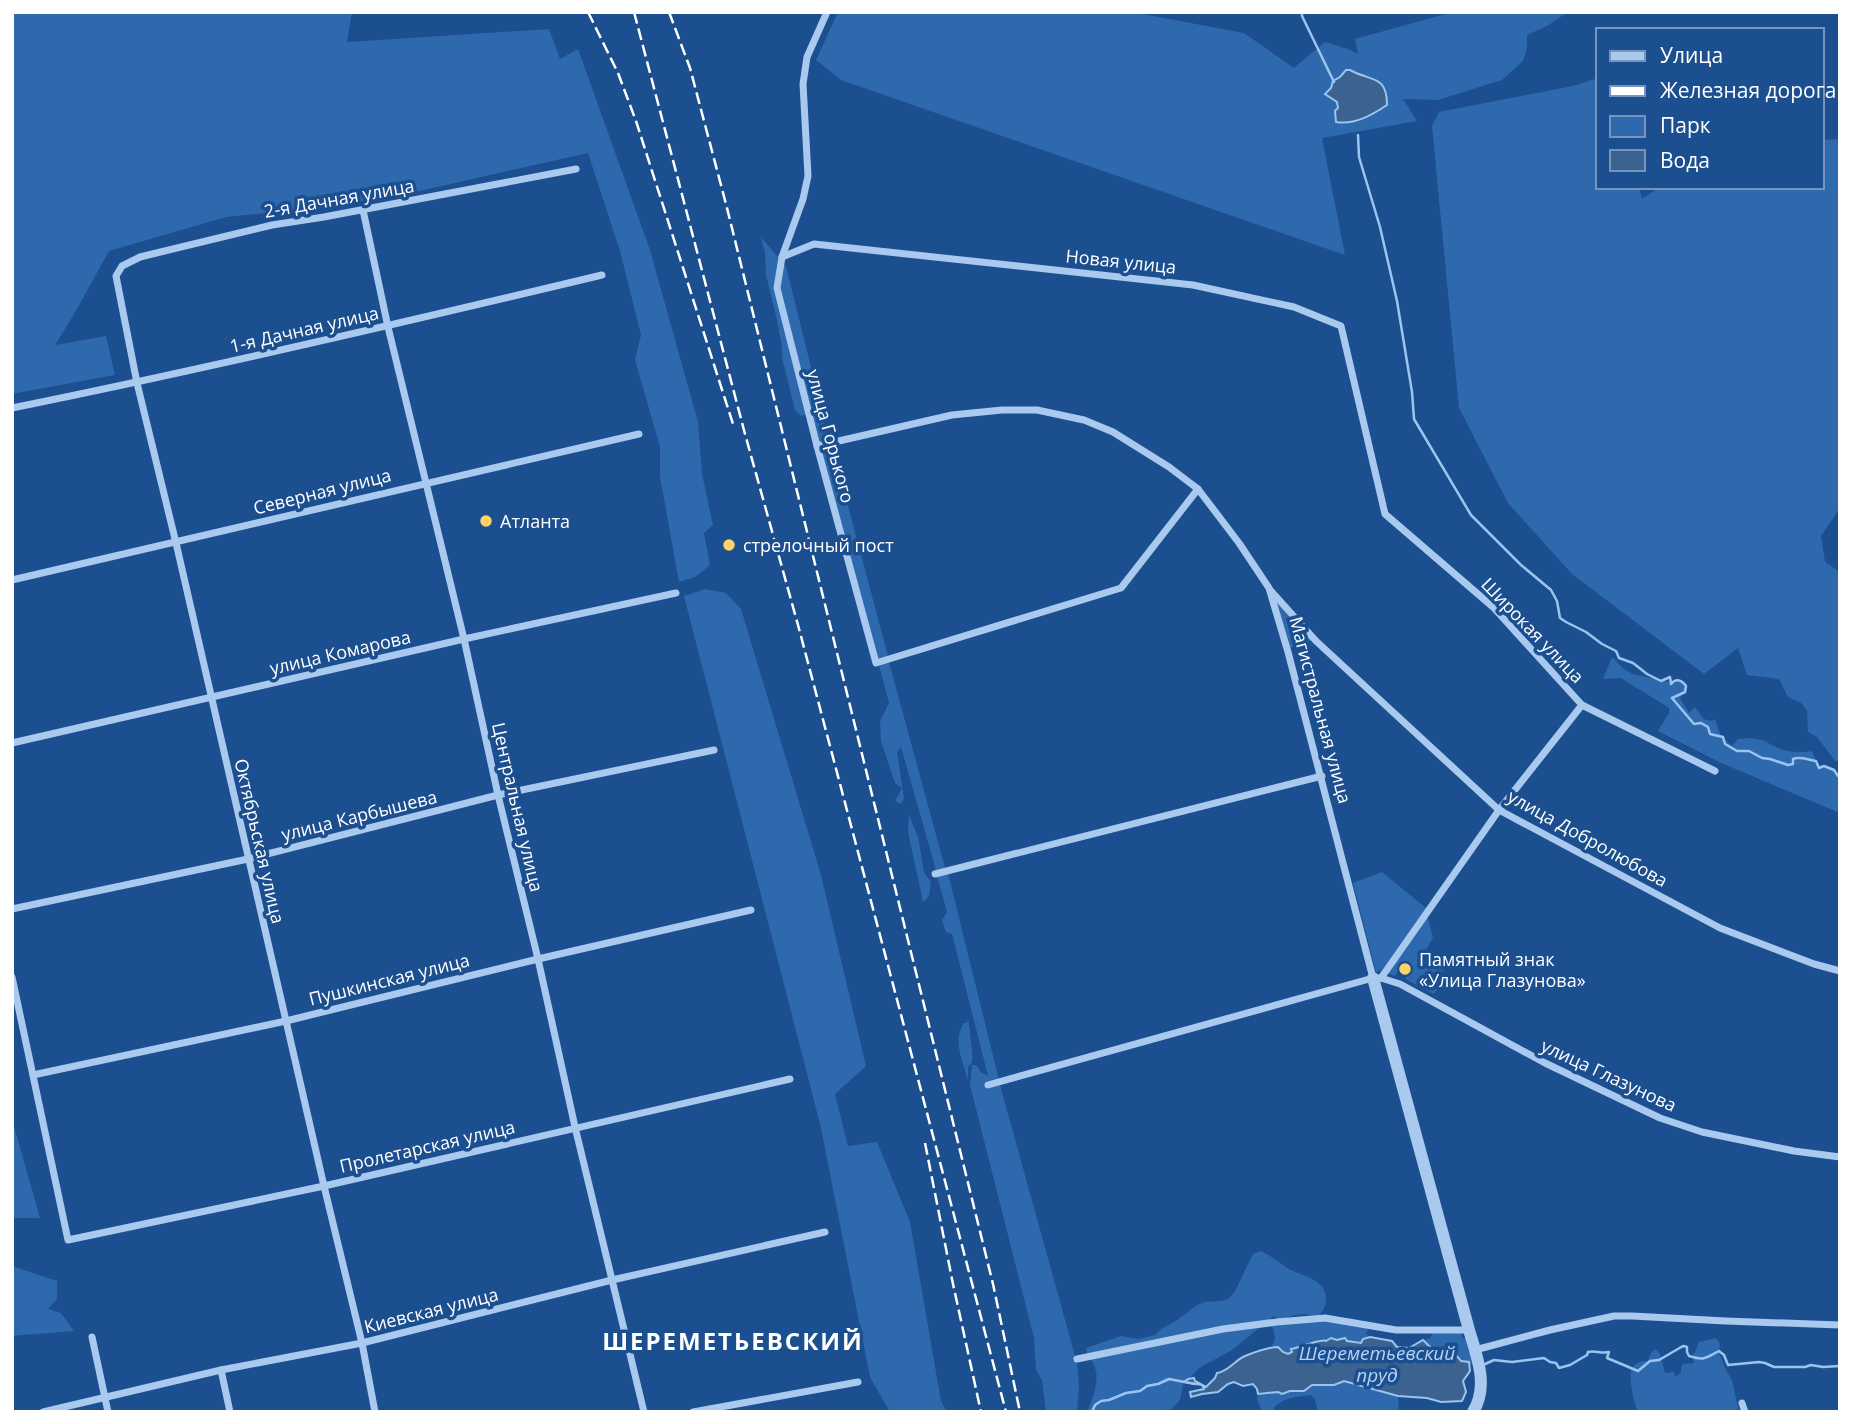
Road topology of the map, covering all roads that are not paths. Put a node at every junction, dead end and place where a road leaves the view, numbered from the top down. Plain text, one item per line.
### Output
1 (827, 12) edge
2 (576, 169) dead end
3 (363, 210) junction
4 (782, 257) junction
5 (602, 275) dead end
6 (116, 276) joint
7 (388, 327) junction
8 (136, 383) junction
9 (12, 408) edge
10 (639, 434) dead end
11 (1367, 437) joint
12 (817, 446) junction
13 (427, 482) junction
14 (1198, 489) junction
15 (176, 543) junction
16 (12, 580) edge
17 (1269, 587) junction
18 (676, 593) dead end
19 (464, 639) junction
20 (211, 698) junction
21 (1582, 705) junction
22 (12, 743) edge
23 (714, 750) dead end
24 (1714, 771) dead end
25 (1322, 776) junction
26 (498, 795) junction
27 (1499, 810) junction
28 (248, 859) junction
29 (935, 874) dead end
30 (12, 909) edge
31 (751, 909) dead end
32 (538, 959) junction
33 (1840, 971) edge
34 (12, 977) edge
35 (1377, 978) junction
36 (286, 1021) junction
37 (33, 1075) junction
38 (790, 1079) dead end
39 (988, 1085) dead end
40 (575, 1127) junction
41 (1840, 1157) edge
42 (324, 1186) junction
43 (825, 1232) dead end
44 (612, 1280) junction
45 (1840, 1325) edge
46 (1469, 1330) junction
47 (92, 1337) dead end
48 (362, 1343) junction
49 (1475, 1351) junction
50 (1077, 1359) dead end
51 (221, 1370) junction
52 (858, 1382) dead end
53 (104, 1397) junction
54 (1742, 1403) dead end
55 (43, 1412) edge
56 (108, 1412) edge
57 (230, 1412) edge
58 (375, 1412) edge
59 (644, 1412) edge
60 (693, 1412) edge
61 (1474, 1412) edge
62 (1745, 1412) edge

1 - 4 street
2 - 3 street, 2-я Дачная улица
3 - 6 street, 2-я Дачная улица
3 - 7 street, Центральная улица
4 - 11 street, Новая улица
4 - 12 street, улица Горького
5 - 7 street, 1-я Дачная улица
6 - 8 street, Октябрьская улица
7 - 8 street, 1-я Дачная улица
7 - 13 street, Центральная улица
8 - 9 street, 1-я Дачная улица
8 - 15 street, Октябрьская улица
10 - 13 street, Северная улица
11 - 21 street, Широкая улица
12 - 14 street, Магистральная улица
12 - 14 street, улица Горького
13 - 15 street, Северная улица
13 - 19 street, Центральная улица
14 - 17 street, Магистральная улица
15 - 16 street, Северная улица
15 - 20 street, Октябрьская улица
17 - 25 street, Магистральная улица
17 - 27 street, улица Добролюбова
18 - 19 street, улица Комарова
19 - 20 street, улица Комарова
19 - 26 street, Центральная улица
20 - 22 street, улица Комарова
20 - 28 street, Октябрьская улица
21 - 24 street
21 - 27 street, Широкая улица
23 - 26 street, улица Карбышева
25 - 29 street
25 - 35 street, Магистральная улица
26 - 28 street, улица Карбышева
26 - 32 street, Центральная улица
27 - 33 street, улица Добролюбова
27 - 35 street, Широкая улица
28 - 30 street, улица Карбышева
28 - 36 street, Октябрьская улица
31 - 32 street, Пушкинская улица
32 - 36 street, Пушкинская улица
32 - 40 street, Центральная улица
34 - 37 street
35 - 39 street
35 - 41 street, улица Глазунова
35 - 46 street, Магистральная улица
36 - 37 street, Пушкинская улица
36 - 42 street, Октябрьская улица
37 - 42 street, Пролетарская улица
38 - 40 street, Пролетарская улица
40 - 42 street, Пролетарская улица
40 - 44 street, Центральная улица
42 - 48 street, Октябрьская улица
43 - 44 street, Киевская улица
44 - 48 street, Киевская улица
44 - 59 street, Центральная улица
45 - 49 street
46 - 49 street, Магистральная улица
46 - 50 street
47 - 53 street
48 - 51 street, Киевская улица
48 - 58 street, Октябрьская улица
49 - 61 street, Магистральная улица
51 - 53 street, Киевская улица
51 - 57 street
52 - 60 street
53 - 55 street, Киевская улица
53 - 56 street
54 - 62 street

